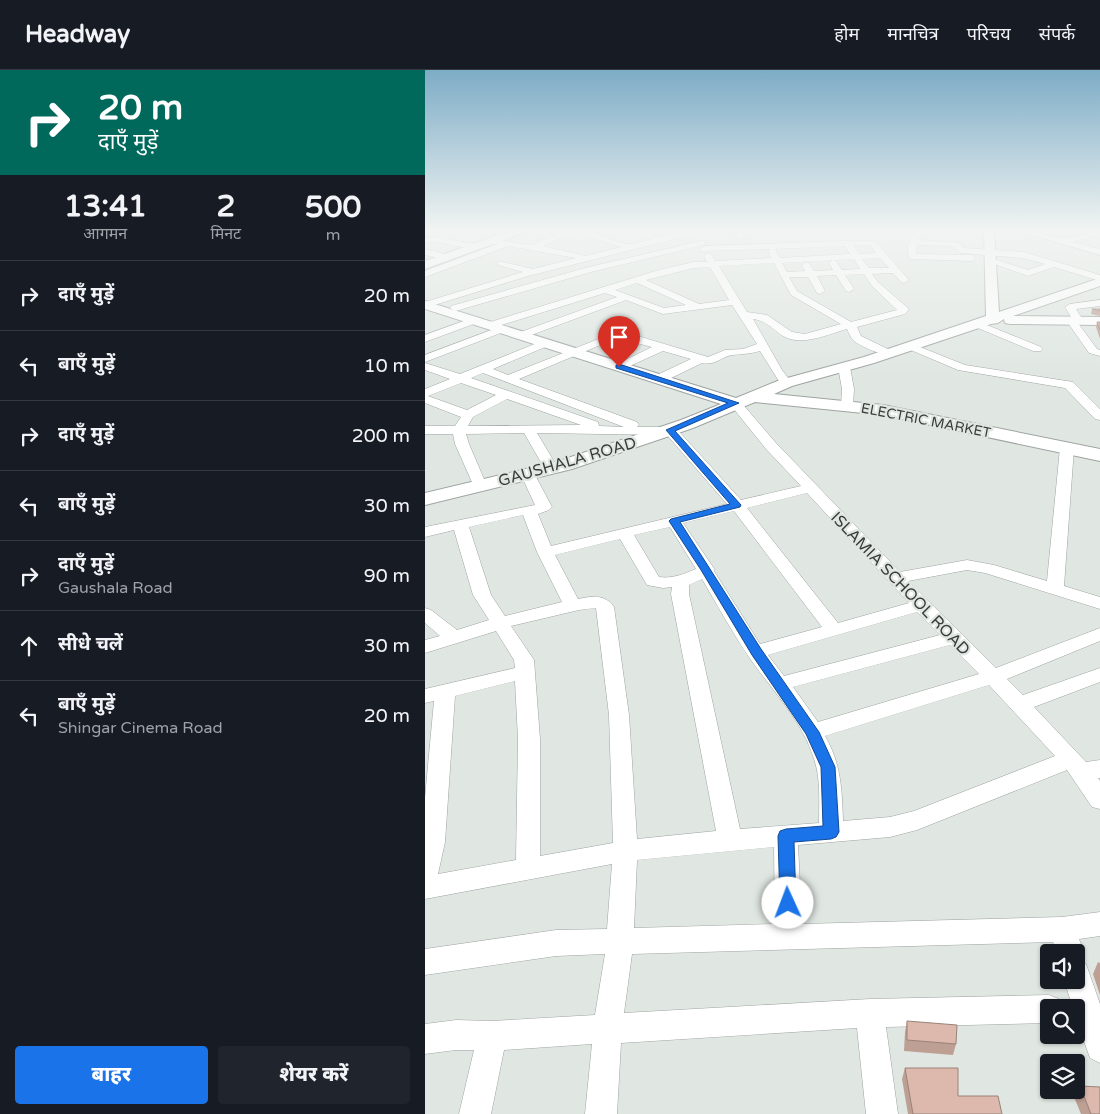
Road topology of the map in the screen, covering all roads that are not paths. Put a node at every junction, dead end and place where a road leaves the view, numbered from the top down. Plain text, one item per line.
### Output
1 (509, 280) edge
2 (558, 280) edge
3 (580, 280) edge
4 (639, 280) edge
5 (643, 280) edge
6 (722, 280) edge
7 (786, 280) edge
8 (814, 280) edge
9 (843, 280) edge
10 (874, 280) edge
11 (991, 280) edge
12 (1100, 282) edge
13 (604, 289) junction
14 (849, 290) dead end
15 (820, 292) dead end
16 (626, 297) junction
17 (562, 302) junction
18 (736, 302) junction
19 (1100, 303) edge
20 (425, 305) edge
21 (696, 306) junction
22 (587, 310) junction
23 (452, 313) junction
24 (744, 314) junction
25 (475, 320) junction
26 (993, 320) junction
27 (1074, 320) junction
28 (1100, 321) edge
29 (977, 324) junction
30 (851, 326) junction
31 (497, 327) junction
32 (522, 335) junction
33 (425, 339) edge
34 (547, 343) junction
35 (763, 346) junction
36 (910, 346) junction
37 (662, 347) junction
38 (1037, 349) dead end
39 (575, 352) junction
40 (1100, 352) edge
41 (888, 353) junction
42 (425, 358) edge
43 (701, 359) junction
44 (425, 366) edge
45 (619, 367) junction
46 (844, 367) junction
47 (482, 369) junction
48 (460, 379) junction
49 (508, 379) junction
50 (659, 379) junction
51 (786, 383) junction
52 (425, 393) edge
53 (507, 394) junction
54 (425, 399) edge
55 (743, 399) junction
56 (847, 406) junction
57 (468, 415) junction
58 (1100, 416) edge
59 (528, 429) junction
60 (605, 429) junction
61 (637, 431) junction
62 (666, 431) junction
63 (427, 432) edge
64 (459, 432) junction
65 (1067, 448) junction
66 (1100, 455) edge
67 (551, 468) junction
68 (528, 475) junction
69 (480, 486) junction
70 (811, 488) junction
71 (425, 498) edge
72 (737, 505) junction
73 (529, 512) junction
74 (674, 521) junction
75 (460, 524) junction
76 (425, 532) edge
77 (625, 533) junction
78 (545, 552) junction
79 (707, 570) junction
80 (896, 578) junction
81 (685, 580) junction
82 (1055, 590) junction
83 (1100, 603) edge
84 (571, 605) junction
85 (921, 605) junction
86 (425, 614) edge
87 (500, 623) junction
88 (833, 629) junction
89 (1100, 634) edge
90 (455, 638) junction
91 (954, 638) junction
92 (425, 647) edge
93 (756, 652) junction
94 (525, 672) junction
95 (1100, 675) edge
96 (993, 677) junction
97 (779, 684) junction
98 (435, 693) edge
99 (1021, 704) junction
100 (812, 732) junction
101 (1084, 766) edge
102 (1100, 800) edge
103 (831, 832) junction
104 (786, 836) junction
105 (730, 840) junction
106 (625, 851) junction
107 (529, 870) junction
108 (425, 875) edge
109 (425, 888) edge
110 (1100, 924) edge
111 (789, 937) junction
112 (1066, 940) edge
113 (620, 942) junction
114 (425, 962) edge
115 (1040, 1009) edge
116 (870, 1014) junction
117 (1085, 1016) edge
118 (608, 1028) junction
119 (492, 1036) junction
120 (425, 1039) edge
121 (1100, 1048) edge
122 (475, 1114) edge
123 (601, 1114) edge
124 (882, 1114) edge

1 - 20 street
2 - 23 street
3 - 23 street
4 - 13 street
5 - 21 street
6 - 18 street
7 - 30 street
8 - 15 street
9 - 14 street
10 - 30 street
11 - 26 street
12 - 26 street
13 - 16 street
13 - 17 street
16 - 21 street
16 - 22 street
17 - 22 street
17 - 31 street
18 - 21 street
18 - 24 street
19 - 27 street
20 - 23 street, ELECTRIC MARKET
22 - 32 street
23 - 25 street, ELECTRIC MARKET
24 - 30 street
24 - 35 street
25 - 31 street, ELECTRIC MARKET
25 - 33 street
26 - 27 street
26 - 29 street, GAUSHALA ROAD
27 - 28 street
27 - 40 street
29 - 36 street, GAUSHALA ROAD
29 - 38 street
30 - 41 street
31 - 32 street, ELECTRIC MARKET
31 - 42 street
32 - 34 street, ELECTRIC MARKET
34 - 39 street, ELECTRIC MARKET
34 - 47 street
35 - 43 street
35 - 51 street
36 - 41 street, GAUSHALA ROAD
36 - 58 street
37 - 39 street
37 - 43 street
37 - 45 street
39 - 45 street, ELECTRIC MARKET
39 - 49 street
41 - 46 street, GAUSHALA ROAD
43 - 50 street
44 - 48 street
45 - 50 street, ELECTRIC MARKET
46 - 51 street, GAUSHALA ROAD
46 - 56 street
47 - 48 street
47 - 49 street
48 - 52 street
48 - 53 street
49 - 61 street
50 - 55 street, ELECTRIC MARKET
51 - 55 street, GAUSHALA ROAD
53 - 57 street
53 - 60 street
54 - 57 street
55 - 56 street, ELECTRIC MARKET
55 - 62 street, GAUSHALA ROAD
55 - 70 street, ISLAMIA SCHOOL ROAD
56 - 65 street, ELECTRIC MARKET
57 - 64 street
59 - 60 street
59 - 64 street
59 - 67 street
60 - 61 street
61 - 62 street
62 - 67 street, GAUSHALA ROAD
62 - 72 street
63 - 64 street
64 - 69 street
65 - 66 street, ELECTRIC MARKET
65 - 82 street
67 - 68 street, GAUSHALA ROAD
68 - 69 street, GAUSHALA ROAD
68 - 73 street
69 - 71 street, GAUSHALA ROAD
70 - 72 street
70 - 80 street, ISLAMIA SCHOOL ROAD
72 - 74 street
72 - 88 street
73 - 75 street
73 - 78 street
74 - 77 street
74 - 79 street
75 - 76 street
75 - 87 street
77 - 78 street
77 - 81 street
78 - 84 street
79 - 81 street
79 - 93 street
80 - 82 street
80 - 85 street, ISLAMIA SCHOOL ROAD
81 - 105 street
82 - 83 street
84 - 87 street
84 - 106 street
85 - 88 street
85 - 91 street, ISLAMIA SCHOOL ROAD
86 - 90 street
87 - 90 street
87 - 94 street
88 - 93 street
89 - 96 street
90 - 92 street
91 - 96 street, ISLAMIA SCHOOL ROAD
91 - 97 street
93 - 97 street
94 - 98 street
94 - 107 street
95 - 99 street
96 - 99 street, ISLAMIA SCHOOL ROAD
96 - 100 street
97 - 100 street
98 - 108 street
99 - 101 street, ISLAMIA SCHOOL ROAD
100 - 103 street
101 - 102 street, ISLAMIA SCHOOL ROAD
101 - 103 street
103 - 104 street
104 - 105 street
104 - 111 street
105 - 106 street
106 - 107 street
106 - 113 street
107 - 109 street
110 - 112 street
111 - 112 street
111 - 113 street
113 - 114 street
113 - 118 street
115 - 116 street
116 - 118 street
116 - 124 street
117 - 121 street
118 - 119 street
118 - 123 street
119 - 120 street
119 - 122 street

